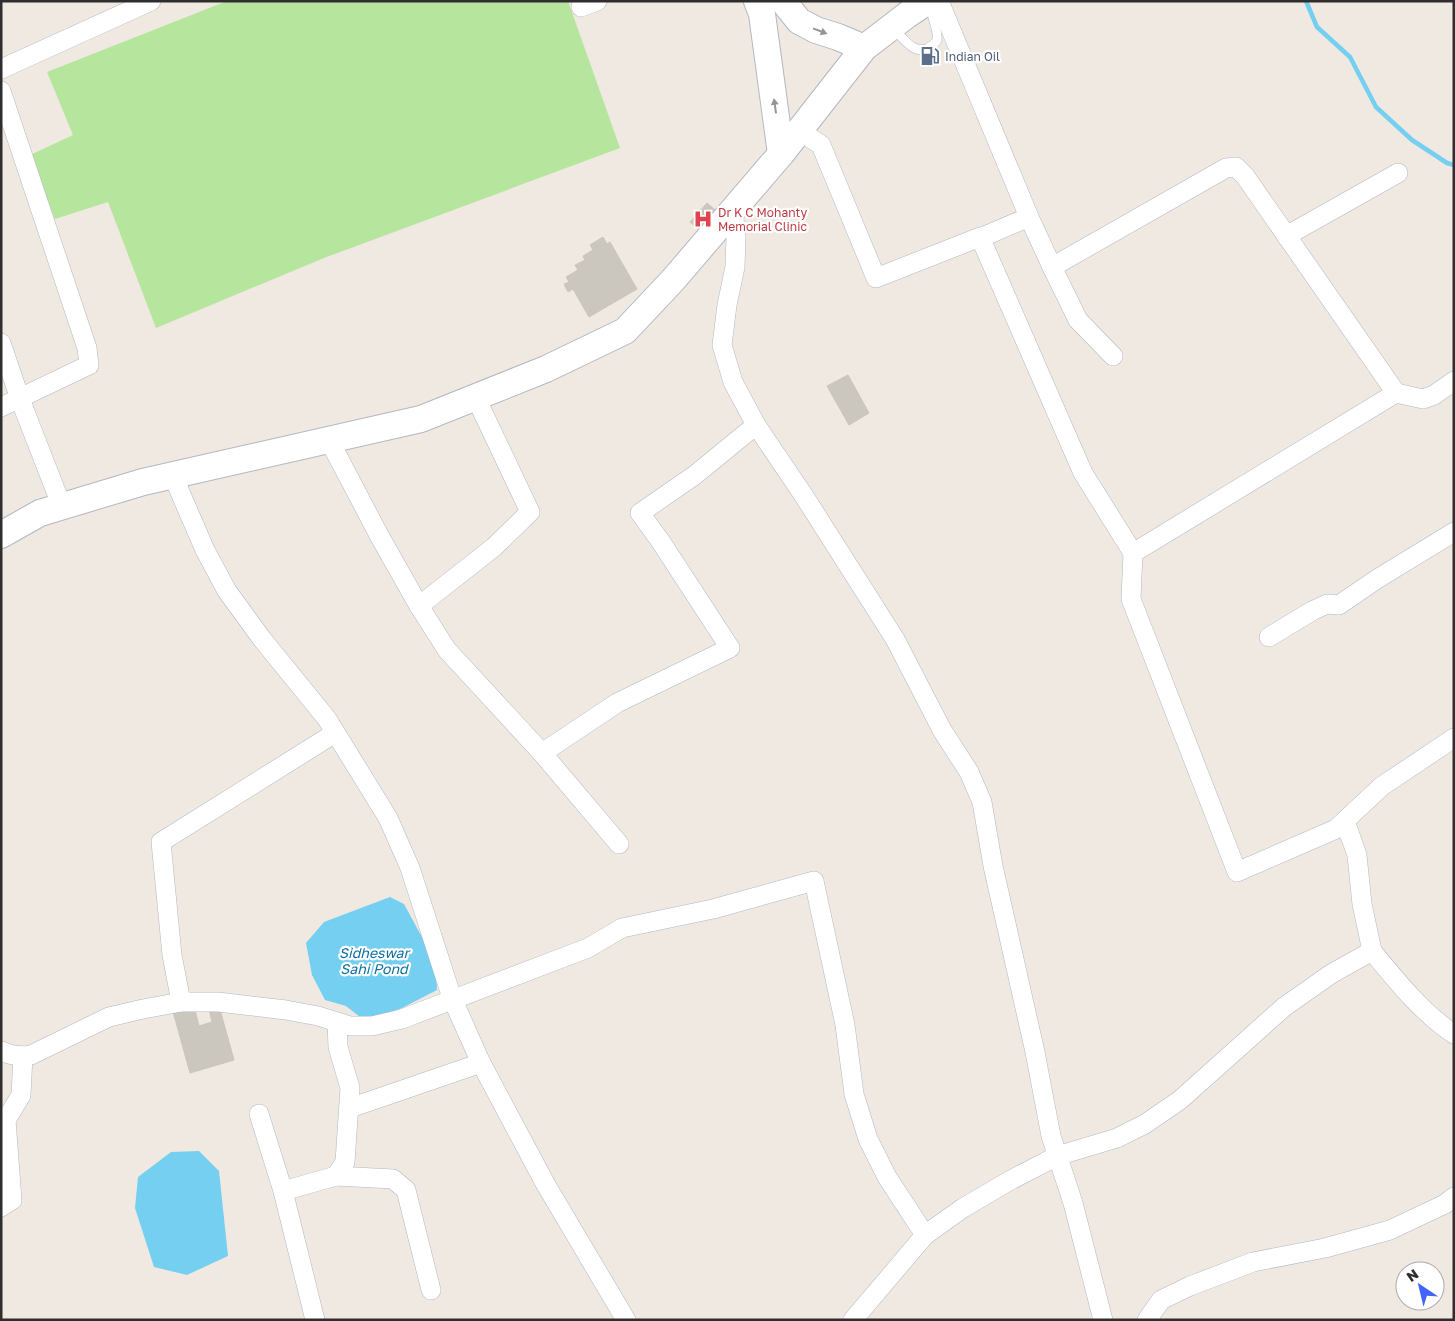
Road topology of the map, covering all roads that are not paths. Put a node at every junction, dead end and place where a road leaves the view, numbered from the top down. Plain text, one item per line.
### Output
1 (151, 1) edge
2 (757, 1) edge
3 (783, 1) edge
4 (928, 1) edge
5 (940, 1) edge
6 (892, 27) junction
7 (864, 48) junction
8 (1, 69) edge
9 (1, 91) edge
10 (800, 131) junction
11 (781, 154) junction
12 (1398, 173) dead end
13 (734, 209) junction
14 (1029, 217) junction
15 (1286, 236) junction
16 (980, 238) junction
17 (1052, 266) junction
18 (1, 343) edge
19 (1113, 356) dead end
20 (1454, 381) edge
21 (1396, 393) junction
22 (476, 398) junction
23 (20, 399) junction
24 (1, 407) edge
25 (756, 425) junction
26 (329, 440) junction
27 (173, 476) junction
28 (62, 507) junction
29 (1454, 532) edge
30 (1, 535) edge
31 (1132, 553) junction
32 (418, 606) junction
33 (1269, 637) dead end
34 (335, 733) junction
35 (1454, 738) edge
36 (542, 753) junction
37 (1345, 821) junction
38 (619, 844) dead end
39 (1372, 951) junction
40 (452, 998) junction
41 (181, 1002) junction
42 (337, 1022) junction
43 (1454, 1034) edge
44 (1, 1051) edge
45 (23, 1056) junction
46 (481, 1063) junction
47 (350, 1108) junction
48 (259, 1114) dead end
49 (1057, 1156) junction
50 (336, 1176) junction
51 (283, 1192) junction
52 (1454, 1197) edge
53 (1, 1207) edge
54 (925, 1235) junction
55 (431, 1290) dead end
56 (315, 1320) edge
57 (626, 1320) edge
58 (853, 1320) edge
59 (1102, 1320) edge
60 (1146, 1320) edge

1 - 8 street
11 -> 2 main road
3 -> 7 main road
4 - 6 main road
4 - 6 lane
5 - 14 street
6 - 7 main road
7 - 10 main road
9 - 23 street
10 - 11 main road
10 - 16 street
11 - 13 main road
12 - 15 street
13 - 22 main road
13 - 25 street
14 - 16 street
14 - 17 street
15 - 17 street
15 - 21 street
16 - 31 street
17 - 19 street
18 - 23 street
20 - 21 street
21 - 31 street
22 - 26 main road
22 - 32 street
23 - 24 street
23 - 28 street
25 - 36 street
25 - 49 street
26 - 27 main road
26 - 32 street
27 - 28 main road
27 - 34 street
28 - 30 main road
29 - 33 street
31 - 37 street
32 - 36 street
34 - 40 street
34 - 41 street
35 - 37 street
36 - 38 street
37 - 39 street
39 - 43 street
39 - 49 street
40 - 42 street
40 - 46 street
40 - 54 street
41 - 42 street
41 - 45 street
42 - 47 street
44 - 45 street
45 - 53 street
46 - 47 street
46 - 57 street
47 - 50 street
48 - 51 street
49 - 54 street
49 - 59 street
50 - 51 street
50 - 55 street
51 - 56 street
52 - 60 street
54 - 58 street

